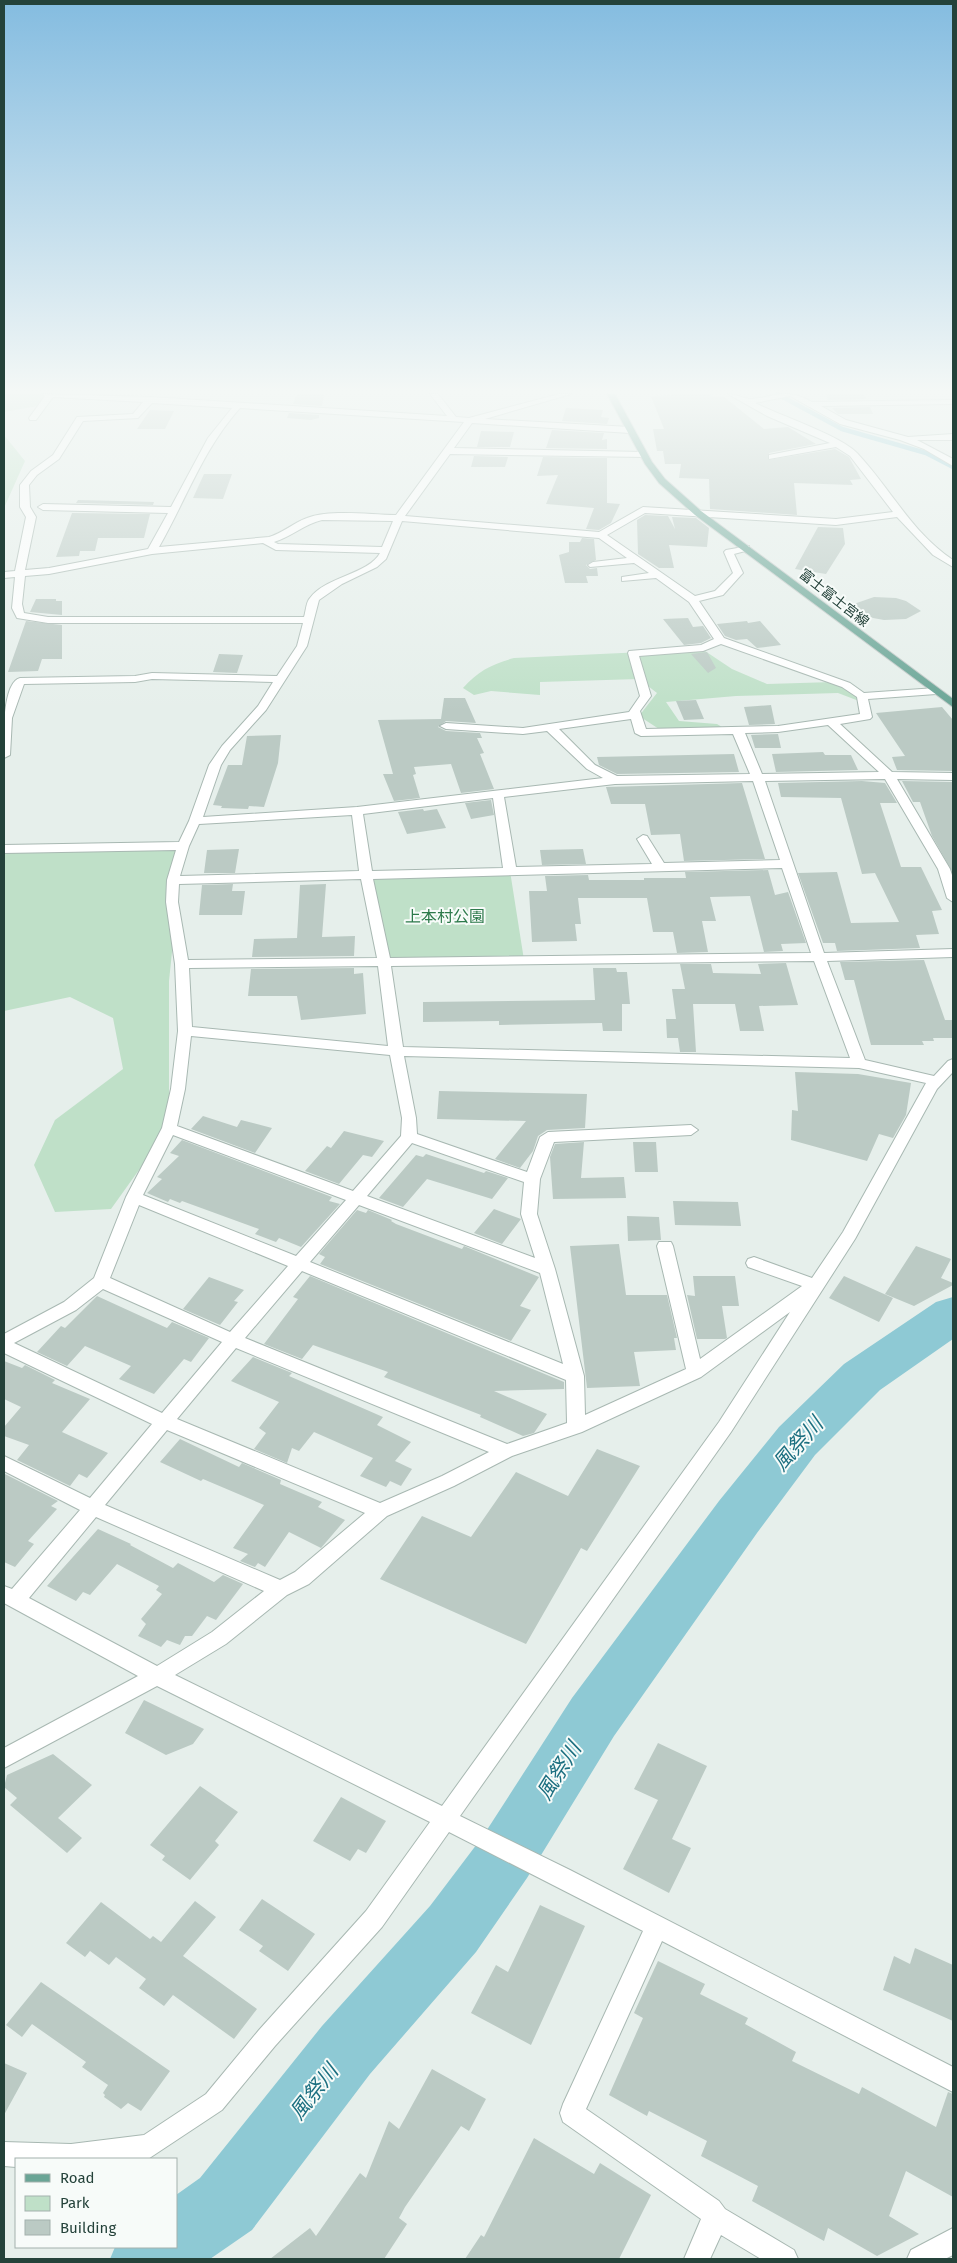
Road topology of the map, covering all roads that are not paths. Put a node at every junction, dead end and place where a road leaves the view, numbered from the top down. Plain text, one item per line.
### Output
1 (25, 500) edge
2 (179, 500) edge
3 (411, 500) edge
4 (683, 500) edge
5 (889, 500) edge
6 (43, 507) dead end
7 (173, 510) junction
8 (698, 512) junction
9 (900, 514) junction
10 (399, 518) junction
11 (601, 535) junction
12 (266, 541) junction
13 (746, 548) junction
14 (386, 550) junction
15 (152, 551) junction
16 (636, 560) junction
17 (953, 564) edge
18 (593, 565) dead end
19 (19, 574) junction
20 (4, 575) edge
21 (658, 575) junction
22 (625, 579) dead end
23 (693, 600) junction
24 (307, 620) junction
25 (720, 640) junction
26 (281, 679) junction
27 (936, 691) junction
28 (862, 696) junction
29 (953, 704) edge
30 (634, 715) junction
31 (830, 720) junction
32 (446, 726) dead end
33 (551, 728) junction
34 (738, 731) junction
35 (4, 755) edge
36 (889, 775) junction
37 (953, 776) edge
38 (758, 778) junction
39 (615, 780) junction
40 (498, 795) junction
41 (357, 812) junction
42 (195, 821) junction
43 (642, 839) dead end
44 (183, 846) junction
45 (4, 849) edge
46 (787, 864) junction
47 (661, 868) junction
48 (510, 871) junction
49 (366, 873) junction
50 (173, 880) junction
51 (953, 898) edge
52 (953, 953) edge
53 (819, 957) junction
54 (384, 961) junction
55 (182, 964) junction
56 (184, 1032) junction
57 (396, 1051) junction
58 (860, 1063) junction
59 (953, 1064) edge
60 (937, 1081) junction
61 (169, 1128) junction
62 (691, 1130) dead end
63 (409, 1137) junction
64 (532, 1179) junction
65 (134, 1197) junction
66 (358, 1198) junction
67 (665, 1246) dead end
68 (754, 1263) dead end
69 (301, 1264) junction
70 (547, 1269) junction
71 (100, 1281) junction
72 (816, 1285) junction
73 (233, 1340) junction
74 (4, 1341) edge
75 (4, 1346) edge
76 (695, 1372) junction
77 (575, 1376) junction
78 (166, 1422) junction
79 (576, 1427) junction
80 (506, 1451) junction
81 (4, 1463) edge
82 (92, 1507) junction
83 (380, 1511) junction
84 (280, 1589) junction
85 (9, 1597) edge
86 (157, 1676) junction
87 (4, 1759) edge
88 (444, 1819) junction
89 (657, 1926) junction
90 (953, 2080) edge
91 (4, 2154) edge
92 (716, 2218) junction
93 (953, 2241) edge
94 (697, 2259) edge
95 (785, 2259) edge
96 (920, 2259) edge

1 - 19 street
2 - 7 street
3 - 10 street
4 - 8 main road, 富士富士宮線
5 - 9 street
6 - 7 street
7 - 15 street
8 - 9 street
8 - 11 street
8 - 13 main road, 富士富士宮線
9 - 17 street
10 - 11 street
10 - 12 street
10 - 14 street
11 - 16 street
12 - 14 street
12 - 15 street
13 - 23 street
13 - 27 main road, 富士富士宮線
14 - 24 street
15 - 19 street
16 - 18 street
16 - 21 street
19 - 20 street
19 - 24 street
21 - 22 street
21 - 23 street
23 - 25 street
24 - 26 street
25 - 28 street
25 - 30 street
26 - 35 street
26 - 42 street
27 - 28 street
27 - 29 main road, 富士富士宮線
28 - 31 street
30 - 33 street
30 - 34 street
31 - 34 street
31 - 36 street
32 - 33 street
33 - 39 street
34 - 38 street
36 - 37 street
36 - 38 street
36 - 51 street
38 - 39 street
38 - 46 street
39 - 40 street
40 - 41 street
40 - 48 street
41 - 42 street
41 - 49 street
42 - 44 street
43 - 47 street
44 - 45 street
44 - 50 street
46 - 47 street
46 - 53 street
47 - 48 street
48 - 49 street
49 - 50 street
49 - 54 street
50 - 55 street
52 - 53 street
53 - 54 street
53 - 58 street
54 - 55 street
54 - 57 street
55 - 56 street
56 - 57 street
56 - 61 street
57 - 58 street
57 - 63 street
58 - 60 street
59 - 60 street
60 - 72 street
61 - 65 street
61 - 66 street
62 - 64 street
63 - 64 street
63 - 66 street
64 - 70 street
65 - 69 street
65 - 71 street
66 - 69 street
66 - 70 street
67 - 76 street
68 - 72 street
69 - 73 street
69 - 77 street
70 - 77 street
71 - 73 street
71 - 74 street
72 - 76 street
72 - 88 street
73 - 78 street
73 - 80 street
75 - 78 street
76 - 79 street
77 - 79 street
78 - 82 street
78 - 83 street
79 - 80 street
80 - 83 street
81 - 82 street
82 - 84 street
82 - 85 street
83 - 84 street
84 - 86 street
85 - 86 street
86 - 87 street
86 - 88 street
88 - 89 street
88 - 91 street
89 - 90 street
89 - 92 street
92 - 94 street
92 - 95 street
93 - 96 street

